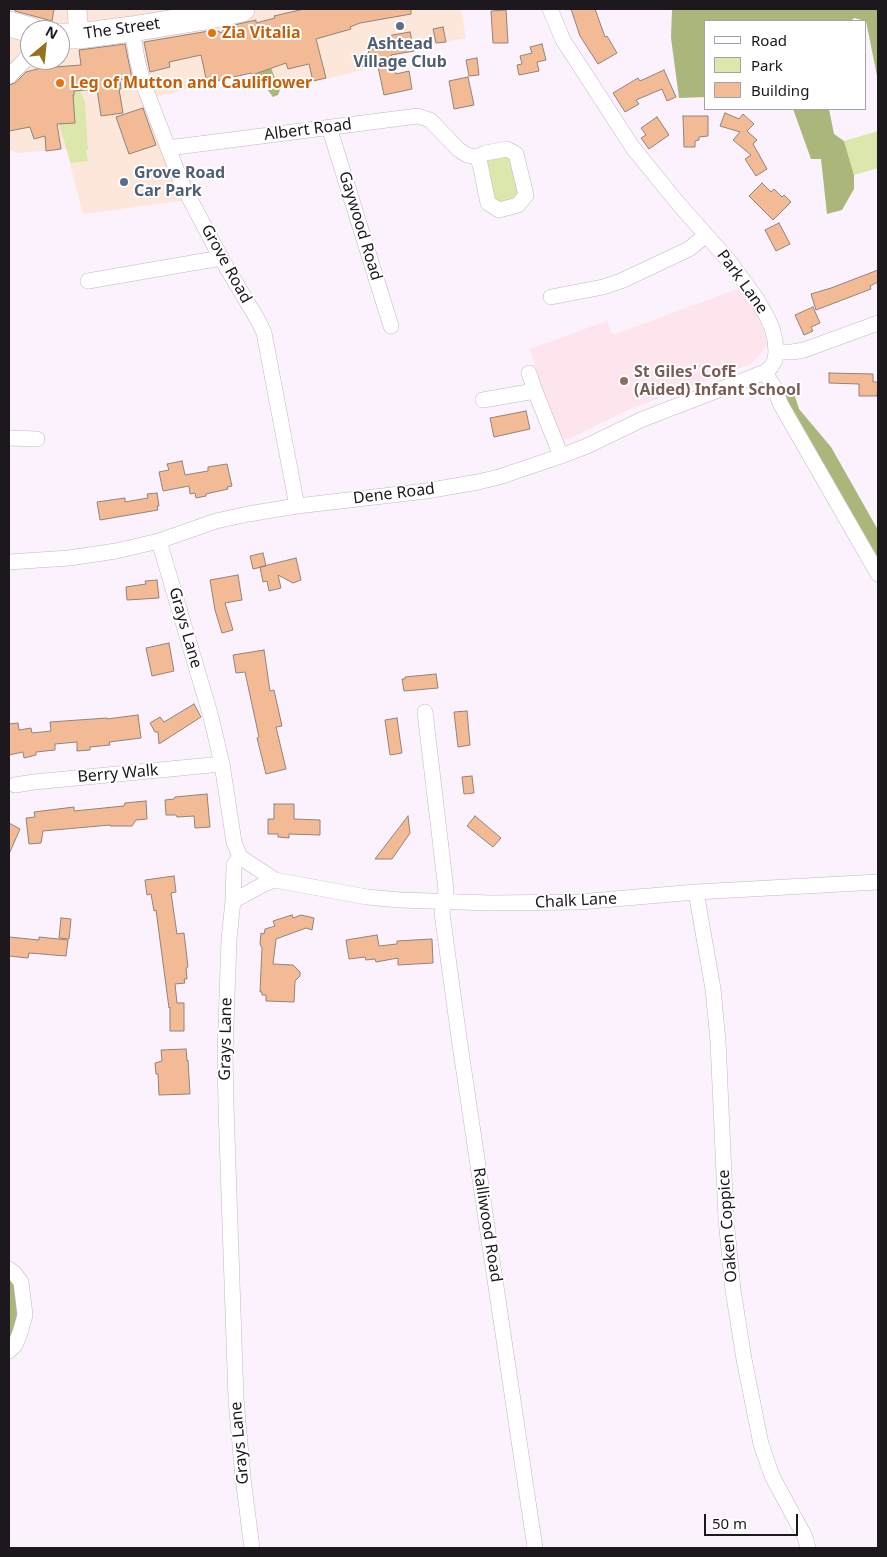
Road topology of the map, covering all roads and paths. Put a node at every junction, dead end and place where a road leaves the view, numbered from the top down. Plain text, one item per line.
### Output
1 (77, 9) edge
2 (242, 9) edge
3 (550, 9) edge
4 (132, 29) junction
5 (70, 33) edge
6 (70, 36) edge
7 (20, 64) edge
8 (9, 76) edge
9 (330, 127) junction
10 (168, 148) junction
11 (476, 157) dead end
12 (706, 235) junction
13 (221, 258) junction
14 (88, 282) dead end
15 (551, 297) dead end
16 (878, 323) edge
17 (391, 326) dead end
18 (776, 352) junction
19 (765, 372) junction
20 (529, 373) dead end
21 (535, 390) junction
22 (484, 400) dead end
23 (9, 438) edge
24 (38, 439) dead end
25 (561, 456) junction
26 (297, 506) junction
27 (159, 541) junction
28 (9, 562) edge
29 (878, 574) edge
30 (425, 712) dead end
31 (222, 764) junction
32 (15, 785) dead end
33 (240, 856) junction
34 (275, 880) junction
35 (878, 882) edge
36 (696, 892) junction
37 (233, 901) junction
38 (443, 901) junction
39 (9, 1269) edge
40 (9, 1351) edge
41 (252, 1548) edge
42 (535, 1548) edge
43 (808, 1548) edge

1 - 5 street
2 - 4 highway, The Street
3 - 12 street, Park Lane
4 - 6 highway, The Street
4 - 10 street, Grove Road
7 - 8 street
9 - 10 street, Albert Road
9 - 11 street, Albert Road
9 - 17 street, Gaywood Road
10 - 13 street, Grove Road
12 - 15 street
12 - 18 street, Park Lane
13 - 14 street
13 - 26 street, Grove Road
16 - 18 street
18 - 19 street
19 - 25 street, Dene Road
19 - 29 street
20 - 21 street
21 - 22 street
21 - 25 street
23 - 24 street
25 - 26 street, Dene Road
26 - 27 street, Dene Road
27 - 28 street, Dene Road
27 - 31 street, Grays Lane
30 - 38 street, Ralliwood Road
31 - 32 street, Berry Walk
31 - 33 street, Grays Lane
33 - 34 street, Chalk Lane
33 - 37 street, Grays Lane
34 - 37 street
34 - 38 street, Chalk Lane
35 - 36 street, Chalk Lane
36 - 38 street, Chalk Lane
36 - 43 street, Oaken Coppice
37 - 41 street, Grays Lane
38 - 42 street, Ralliwood Road
39 - 40 street

